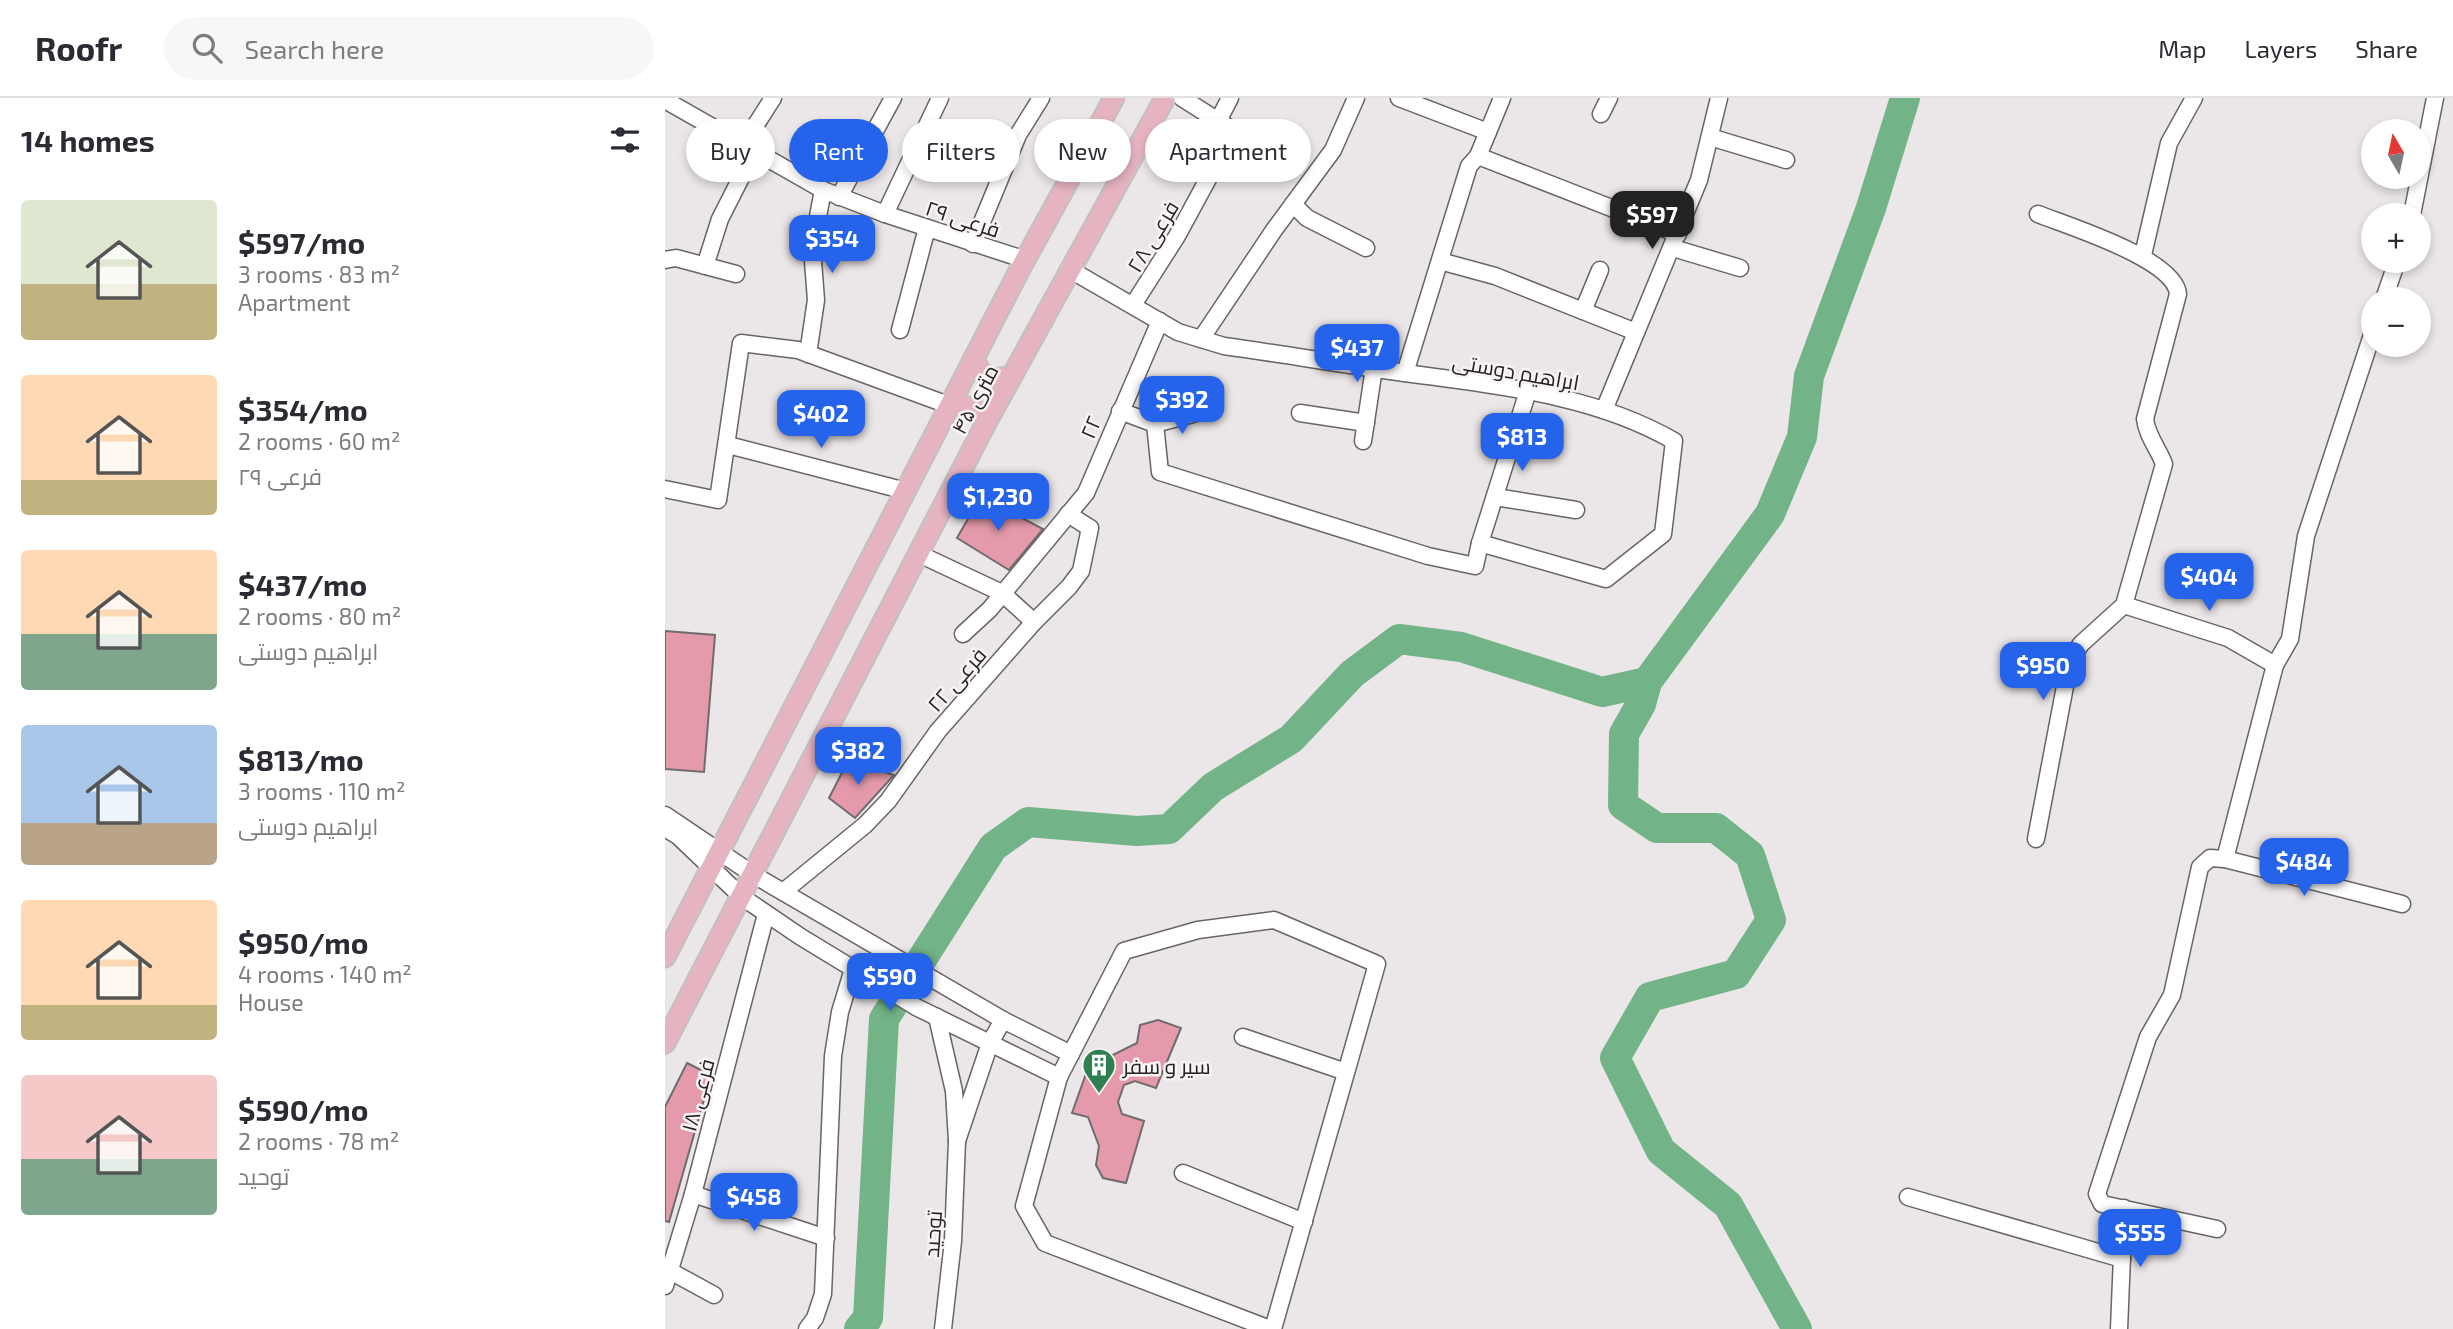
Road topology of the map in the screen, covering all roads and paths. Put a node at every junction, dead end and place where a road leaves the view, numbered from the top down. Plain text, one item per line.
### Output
1 (773, 98) edge
2 (893, 98) edge
3 (940, 98) edge
4 (1041, 98) edge
5 (1114, 98) edge
6 (1165, 98) edge
7 (1182, 98) edge
8 (1230, 98) edge
9 (1356, 98) edge
10 (1399, 98) edge
11 (1502, 98) edge
12 (1609, 98) edge
13 (1719, 98) edge
14 (2194, 98) edge
15 (2435, 98) edge
16 (665, 100) edge
17 (1601, 114) dead end
18 (698, 119) edge
19 (763, 119) edge
20 (1215, 119) edge
21 (1219, 119) edge
22 (1488, 132) junction
23 (1710, 137) junction
24 (1478, 156) junction
25 (1786, 160) dead end
26 (775, 164) edge
27 (735, 182) edge
28 (1206, 182) edge
29 (823, 191) junction
30 (839, 197) junction
31 (2414, 203) edge
32 (1293, 204) junction
33 (885, 214) junction
34 (2038, 214) dead end
35 (927, 228) junction
36 (1675, 241) junction
37 (973, 244) junction
38 (1366, 248) dead end
39 (2143, 255) junction
40 (665, 260) edge
41 (1026, 260) junction
42 (1440, 261) junction
43 (705, 266) junction
44 (1740, 268) dead end
45 (1069, 269) junction
46 (1600, 270) dead end
47 (736, 274) dead end
48 (1133, 305) junction
49 (1583, 311) junction
50 (1160, 321) junction
51 (900, 330) dead end
52 (1636, 332) junction
53 (1201, 339) junction
54 (808, 354) junction
55 (2365, 357) edge
56 (974, 358) junction
57 (1374, 368) junction
58 (1405, 373) junction
59 (1012, 376) junction
60 (1528, 391) junction
61 (951, 406) junction
62 (1604, 410) junction
63 (1120, 411) junction
64 (1200, 412) dead end
65 (1300, 413) dead end
66 (1366, 423) junction
67 (1154, 424) junction
68 (985, 425) junction
69 (1363, 441) dead end
70 (727, 445) junction
71 (665, 489) edge
72 (906, 491) junction
73 (1495, 497) junction
74 (1576, 510) dead end
75 (1068, 514) junction
76 (1480, 543) junction
77 (919, 554) junction
78 (1002, 593) junction
79 (2125, 605) junction
80 (1034, 622) junction
81 (963, 634) dead end
82 (2275, 665) junction
83 (665, 815) edge
84 (665, 828) edge
85 (2036, 839) dead end
86 (714, 858) junction
87 (2225, 859) junction
88 (754, 875) junction
89 (783, 892) junction
90 (742, 897) junction
91 (2402, 904) dead end
92 (766, 914) junction
93 (665, 957) edge
94 (853, 969) junction
95 (937, 1017) junction
96 (1003, 1020) junction
97 (1243, 1037) dead end
98 (665, 1043) edge
99 (990, 1043) junction
100 (1071, 1054) junction
101 (1346, 1072) junction
102 (1059, 1076) junction
103 (957, 1141) junction
104 (1183, 1173) dead end
105 (693, 1194) junction
106 (1908, 1198) dead end
107 (2124, 1208) junction
108 (1304, 1222) junction
109 (2217, 1229) dead end
110 (826, 1238) junction
111 (2122, 1259) junction
112 (667, 1279) edge
113 (714, 1295) dead end
114 (807, 1329) edge
115 (943, 1329) edge
116 (1272, 1329) edge
117 (2119, 1329) edge

1 - 19 street
2 - 30 street
3 - 33 street
4 - 37 street
5 - 41 main road, ۴۵ متری
6 - 45 main road, ۴۵ متری
7 - 20 street
8 - 21 street
9 - 32 street
10 - 22 street
11 - 22 street
12 - 17 street
13 - 23 street
14 - 39 street
15 - 31 street
16 - 18 street, فرعی ۲۹
22 - 24 street
23 - 25 street
23 - 36 street
24 - 36 street
24 - 42 street
26 - 29 street, فرعی ۲۹
27 - 43 street
28 - 48 street, فرعی ۲۸
29 - 30 street, فرعی ۲۹
29 - 54 street
30 - 33 street, فرعی ۲۹
32 - 38 street
32 - 53 street
33 - 35 street, فرعی ۲۹
34 - 39 street
35 - 37 street, فرعی ۲۹
35 - 51 street
36 - 44 street
36 - 52 street
37 - 41 street, فرعی ۲۹
39 - 79 street
40 - 43 street
41 - 56 main road, ۴۵ متری
42 - 49 street
42 - 58 street
43 - 47 street
45 - 48 street, ابراهیم دوستی
45 - 59 main road, ۴۵ متری
46 - 49 street
48 - 50 street, ابراهیم دوستی
49 - 52 street
50 - 53 street, ابراهیم دوستی
50 - 63 street, ۲۲
52 - 62 street
53 - 57 street, ابراهیم دوستی
54 - 61 street
54 - 70 street
55 - 82 street
56 - 59 main road
56 - 61 main road, ۴۵ متری
57 - 58 street, ابراهیم دوستی
57 - 66 street
58 - 60 street, ابراهیم دوستی
59 - 68 main road, ۴۵ متری
60 - 62 street, ابراهیم دوستی
60 - 73 street
61 - 68 main road
61 - 72 main road, ۴۵ متری
62 - 76 street, ابراهیم دوستی
63 - 67 street
63 - 75 street, ۲۲
64 - 67 street
65 - 66 street
66 - 69 street
67 - 76 street
68 - 77 main road, ۴۵ متری
70 - 71 street
70 - 72 street
72 - 86 main road, ۴۵ متری
73 - 74 street
73 - 76 street
75 - 78 street, ۲۲
75 - 80 street, فرعی ۲۲
77 - 78 street
77 - 88 main road, ۴۵ متری
78 - 80 street
78 - 81 street, ۲۲
79 - 82 street
79 - 85 street
80 - 89 street, فرعی ۲۲
82 - 87 street
83 - 86 street
84 - 86 street
86 - 88 street
86 - 90 street
86 - 93 main road, ۴۵ متری
87 - 91 street
87 - 107 street
88 - 89 street
88 - 90 main road, ۴۵ متری
89 - 96 street
90 - 92 street
90 - 98 main road
92 - 94 street
92 - 105 street, فرعی ۱۸
94 - 95 street
94 - 110 street
95 - 99 street
95 - 103 street
96 - 99 street
96 - 100 street
97 - 101 street
99 - 102 street
99 - 103 street
100 - 101 street
100 - 102 street
101 - 108 street
102 - 116 street
103 - 115 street, توحید
104 - 108 street
105 - 110 street
105 - 112 street, فرعی ۱۸
106 - 111 street
107 - 109 street
107 - 111 street
108 - 116 street
110 - 114 street
111 - 117 street
112 - 113 street

